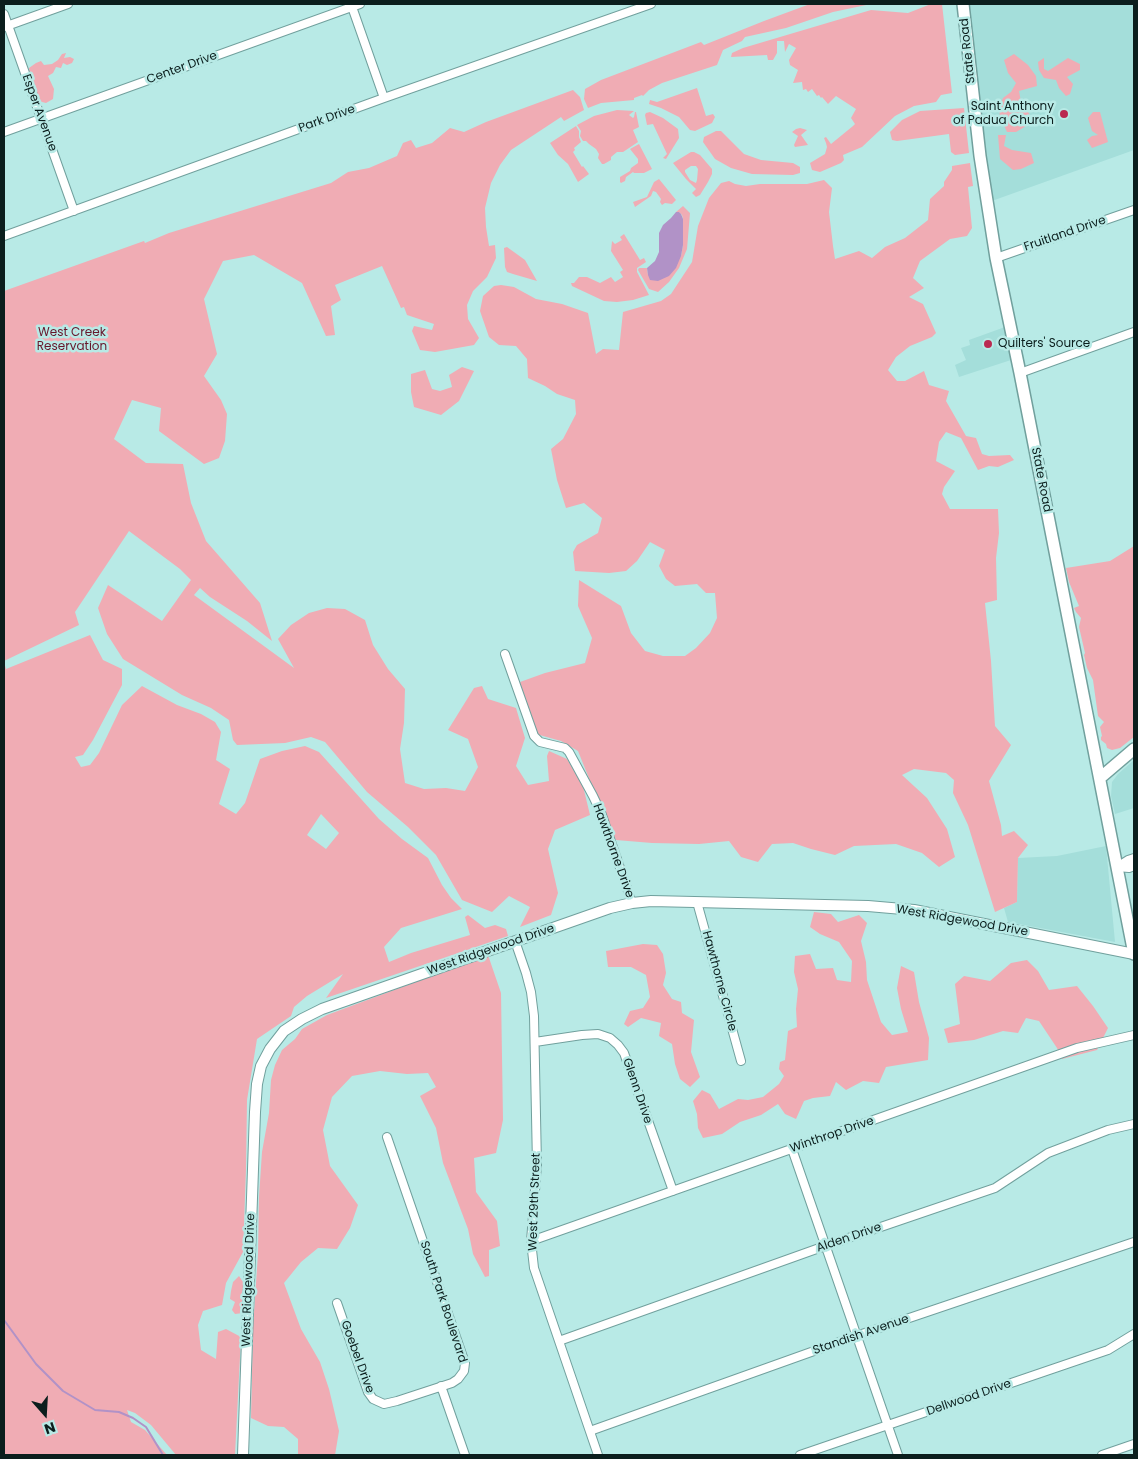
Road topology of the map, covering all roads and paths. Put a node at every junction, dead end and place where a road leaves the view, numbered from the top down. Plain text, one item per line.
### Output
1 (68, 4) edge
2 (360, 4) edge
3 (651, 4) edge
4 (963, 4) edge
5 (351, 5) edge
6 (4, 14) edge
7 (6, 26) edge
8 (384, 98) junction
9 (42, 119) junction
10 (4, 132) edge
11 (1134, 210) edge
12 (74, 211) junction
13 (4, 236) edge
14 (996, 258) junction
15 (1134, 332) edge
16 (1020, 373) junction
17 (505, 654) dead end
18 (1134, 749) edge
19 (1100, 778) junction
20 (1134, 858) edge
21 (1134, 866) edge
22 (1117, 867) junction
23 (697, 902) junction
24 (632, 903) junction
25 (515, 941) junction
26 (1134, 954) edge
27 (1134, 1035) edge
28 (535, 1042) junction
29 (741, 1061) dead end
30 (1134, 1124) edge
31 (387, 1137) dead end
32 (792, 1149) junction
33 (673, 1191) junction
34 (531, 1241) junction
35 (1134, 1242) edge
36 (825, 1246) junction
37 (337, 1303) dead end
38 (1134, 1334) edge
39 (856, 1336) junction
40 (559, 1341) junction
41 (441, 1386) junction
42 (888, 1425) junction
43 (590, 1430) junction
44 (1134, 1444) edge
45 (244, 1455) edge
46 (465, 1455) edge
47 (598, 1455) edge
48 (800, 1455) edge
49 (898, 1455) edge
50 (1102, 1455) edge

1 - 7 street
2 - 5 street, Center Drive
3 - 8 street, Park Drive
4 - 14 main road, State Road
5 - 8 street
5 - 9 street, Center Drive
6 - 7 street, Esper Avenue
7 - 9 street, Esper Avenue
8 - 12 street, Park Drive
9 - 10 street, Center Drive
9 - 12 street, Esper Avenue
11 - 14 street, Fruitland Drive
12 - 13 street, Park Drive
14 - 16 main road, State Road
15 - 16 street
16 - 19 main road, State Road
17 - 24 street, Hawthorne Drive
18 - 19 main road
19 - 22 main road, State Road
20 - 22 street
21 - 22 street
22 - 26 main road, State Road
23 - 24 street, West Ridgewood Drive
23 - 26 street, West Ridgewood Drive
23 - 29 street, Hawthorne Circle
24 - 25 street, West Ridgewood Drive
25 - 28 street, West 29th Street
25 - 45 street, West Ridgewood Drive
27 - 32 street, Winthrop Drive
28 - 33 street, Glenn Drive
28 - 34 street, West 29th Street
30 - 36 street, Alden Drive
31 - 41 street, South Park Boulevard
32 - 33 street, Winthrop Drive
32 - 36 street
33 - 34 street, Winthrop Drive
34 - 40 street, West 29th Street
35 - 39 street, Standish Avenue
36 - 39 street
36 - 40 street, Alden Drive
37 - 41 street, Goebel Drive
38 - 42 street, Dellwood Drive
39 - 42 street
39 - 43 street, Standish Avenue
40 - 43 street, West 29th Street
41 - 46 street
42 - 48 street, Dellwood Drive
42 - 49 street
43 - 47 street, West 29th Street
44 - 50 street

